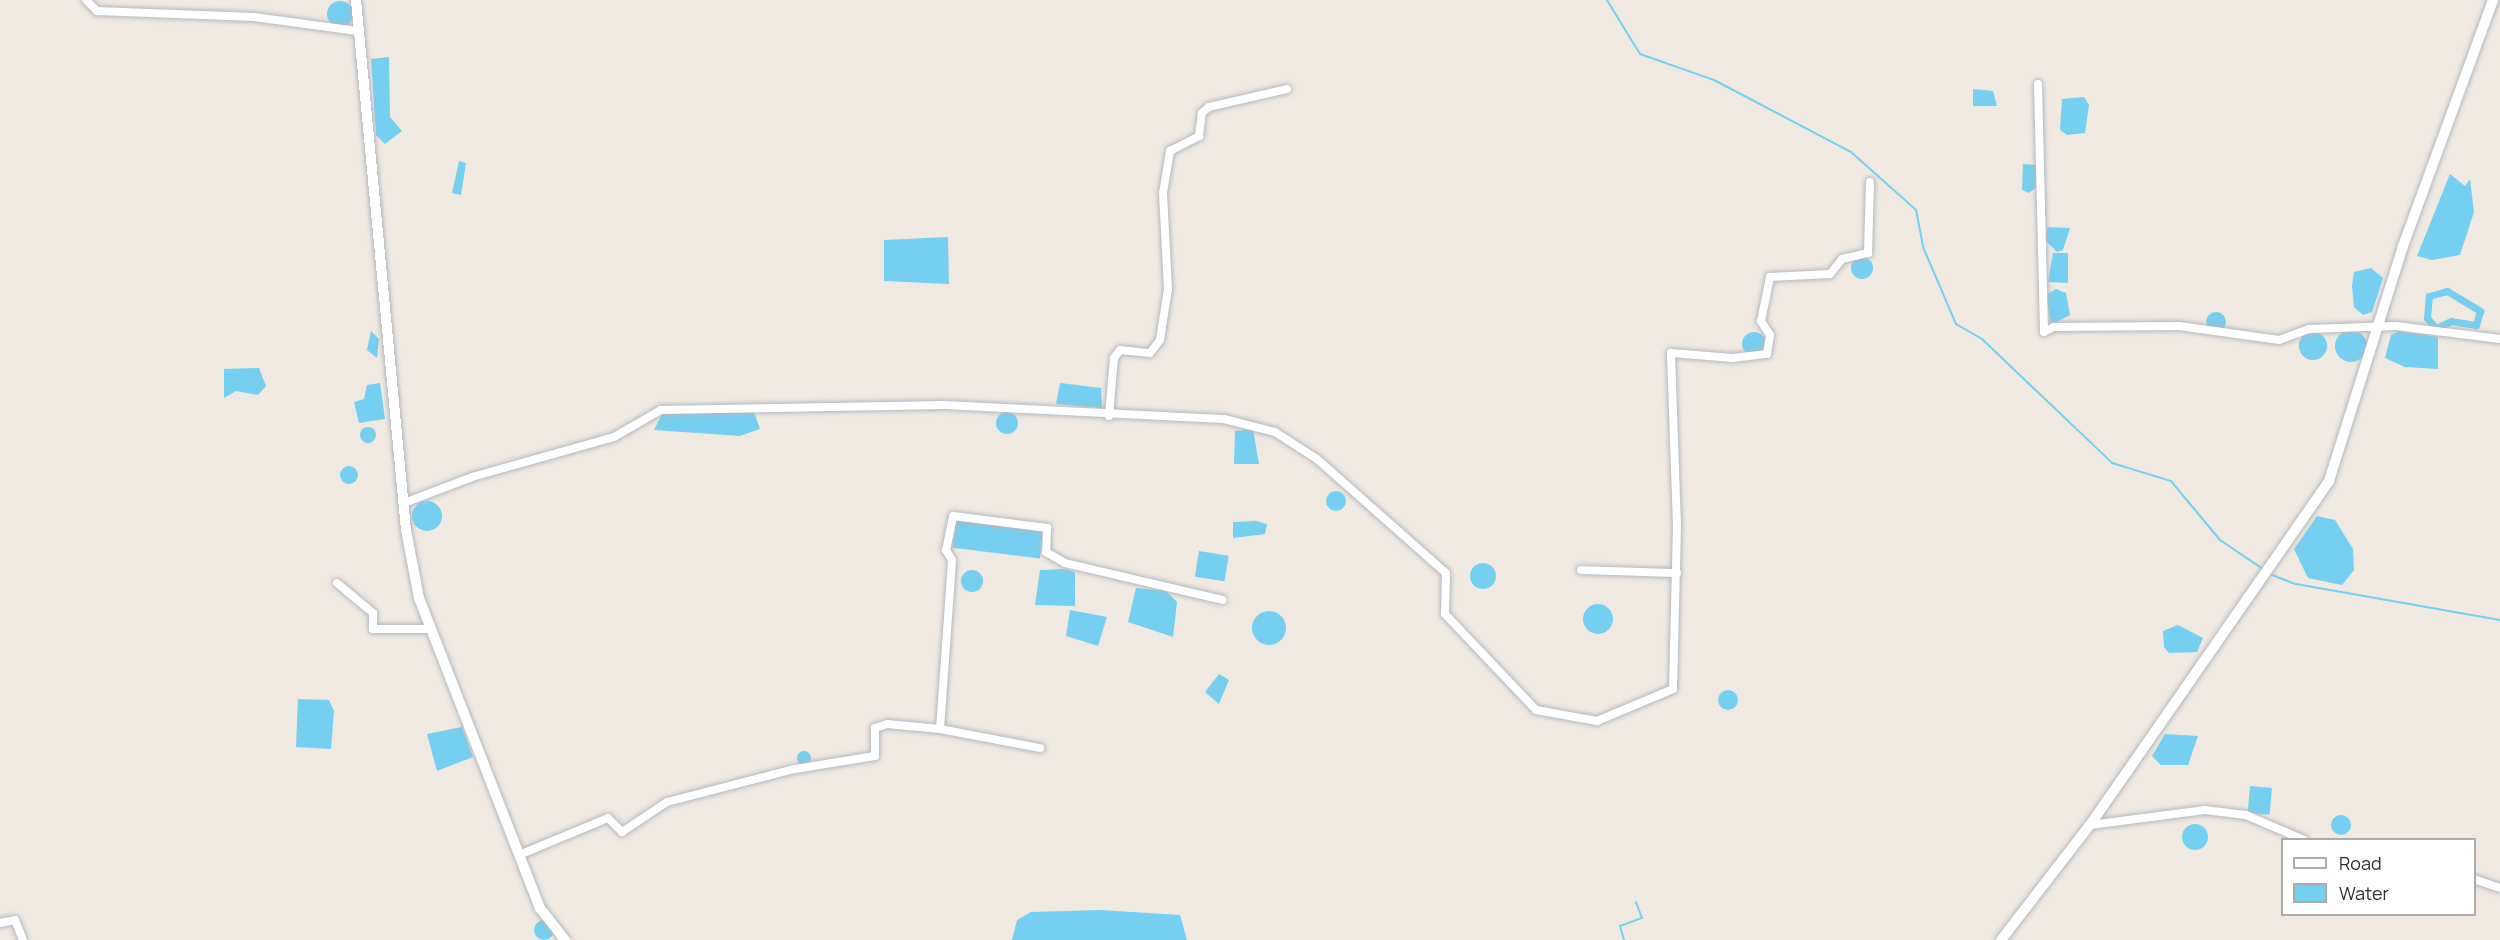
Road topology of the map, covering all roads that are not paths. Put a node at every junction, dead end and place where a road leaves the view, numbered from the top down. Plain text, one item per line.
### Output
1 (86, 0) edge
2 (356, 0) edge
3 (2493, 0) edge
4 (357, 31) junction
5 (2038, 84) dead end
6 (1287, 89) dead end
7 (1870, 182) dead end
8 (2378, 330) junction
9 (2500, 339) edge
10 (1109, 416) junction
11 (404, 503) junction
12 (1581, 570) dead end
13 (1677, 573) junction
14 (337, 583) dead end
15 (1223, 600) dead end
16 (430, 629) junction
17 (940, 729) junction
18 (1040, 748) dead end
19 (2090, 825) junction
20 (2299, 838) edge
21 (519, 855) junction
22 (2476, 879) edge
23 (2500, 888) edge
24 (0, 923) edge
25 (23, 940) edge
26 (565, 940) edge
27 (2001, 940) edge

1 - 4 street
2 - 4 street
3 - 8 street
4 - 11 street
5 - 8 street
6 - 10 street
7 - 13 street
8 - 9 street
8 - 19 street
10 - 11 street
10 - 13 street
11 - 16 street
12 - 13 street
14 - 16 street
15 - 17 street
16 - 21 street
17 - 18 street
17 - 21 street
19 - 20 street
19 - 27 street
21 - 26 street
22 - 23 street
24 - 25 street

